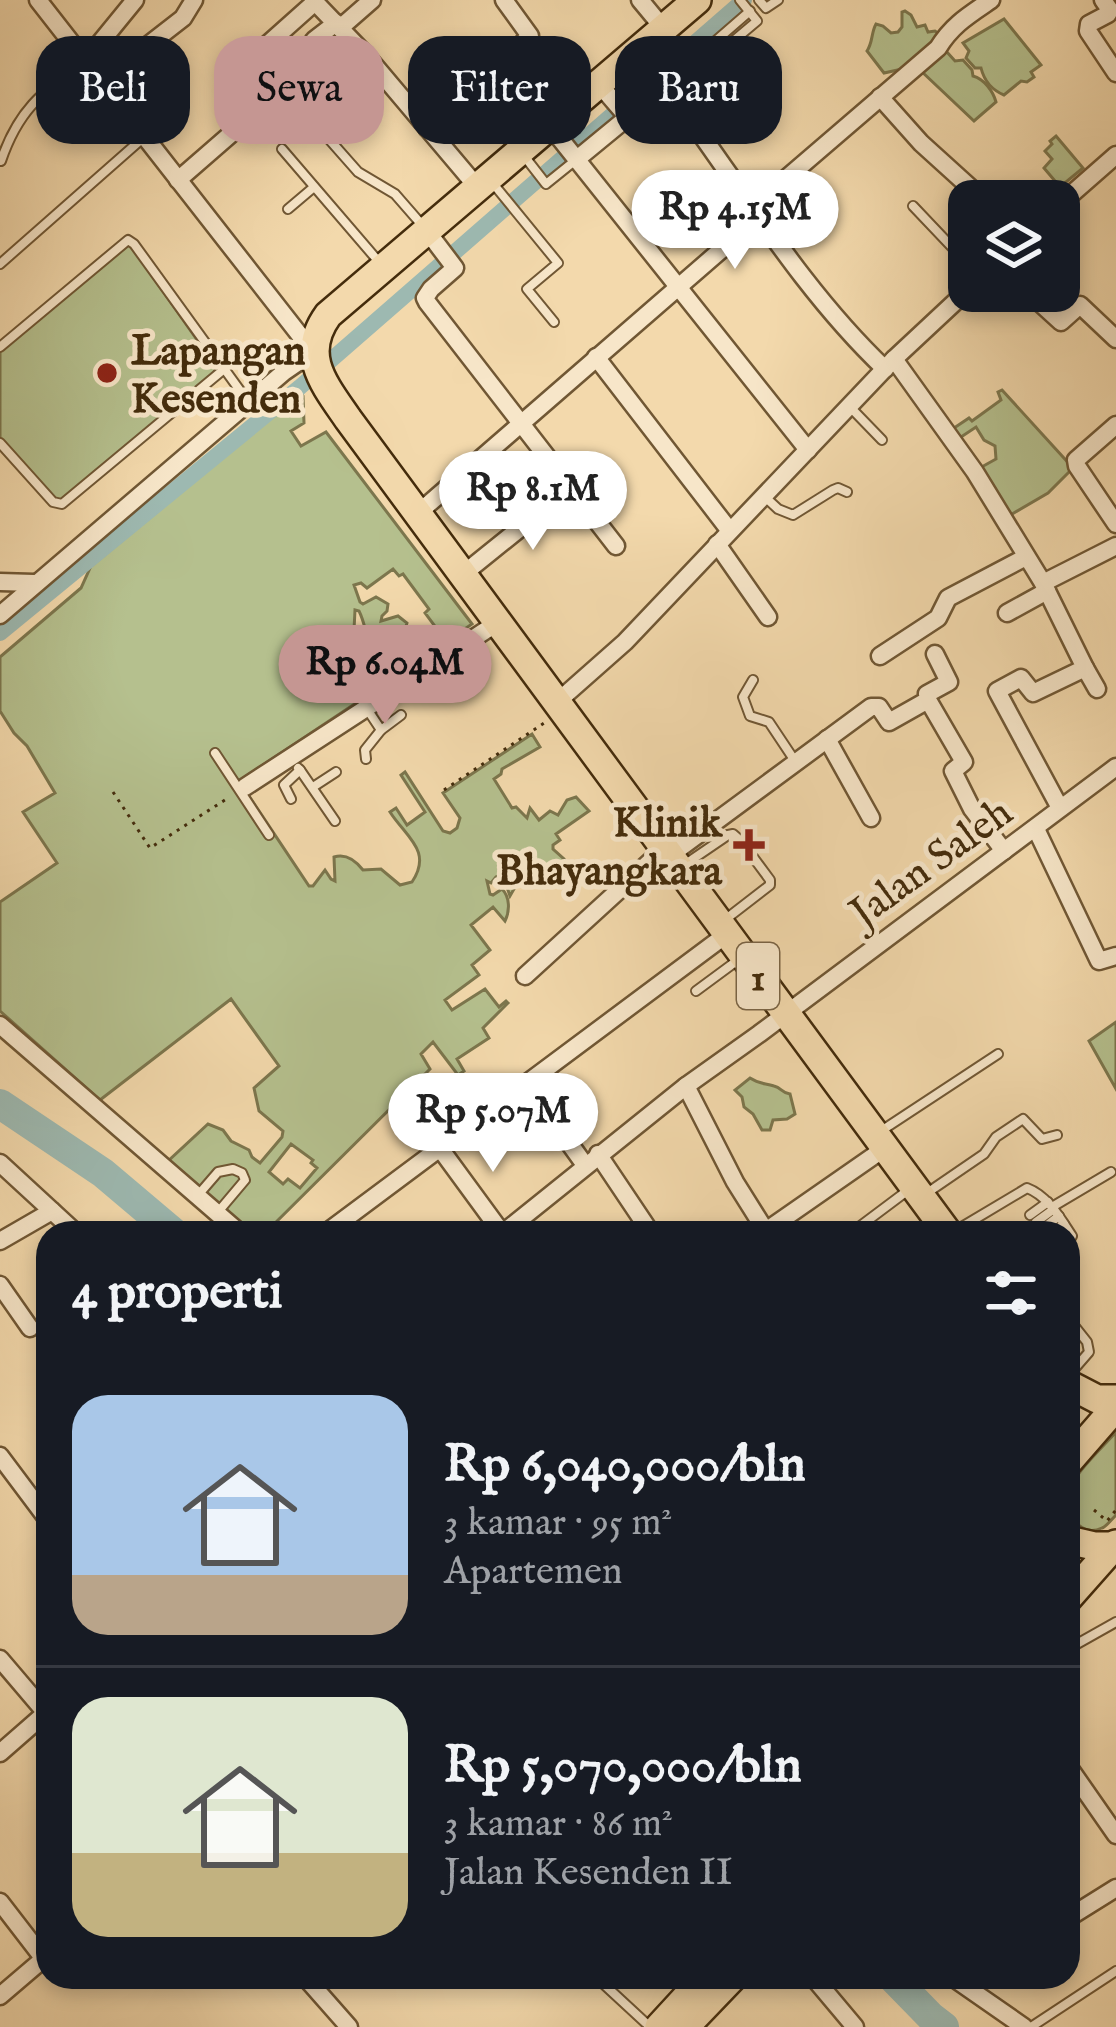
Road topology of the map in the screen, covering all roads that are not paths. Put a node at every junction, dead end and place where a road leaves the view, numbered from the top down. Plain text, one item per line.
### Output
1 (38, 0) edge
2 (135, 0) edge
3 (194, 0) edge
4 (372, 0) edge
5 (504, 0) edge
6 (640, 0) edge
7 (697, 0) edge
8 (758, 0) edge
9 (778, 0) edge
10 (991, 0) edge
11 (1103, 0) edge
12 (314, 1) edge
13 (746, 6) edge
14 (338, 26) junction
15 (664, 28) junction
16 (67, 36) edge
17 (106, 36) edge
18 (160, 36) edge
19 (276, 36) edge
20 (529, 36) edge
21 (663, 36) edge
22 (719, 36) edge
23 (739, 36) edge
24 (1116, 73) edge
25 (615, 89) edge
26 (606, 92) junction
27 (880, 97) junction
28 (36, 99) edge
29 (615, 103) edge
30 (408, 106) edge
31 (615, 125) edge
32 (135, 144) edge
33 (149, 144) edge
34 (333, 144) edge
35 (444, 144) edge
36 (707, 144) edge
37 (566, 146) junction
38 (282, 148) dead end
39 (1116, 155) edge
40 (1, 161) edge
41 (529, 161) junction
42 (178, 180) junction
43 (962, 180) edge
44 (315, 186) junction
45 (1080, 187) edge
46 (491, 188) junction
47 (913, 206) dead end
48 (288, 209) dead end
49 (756, 212) junction
50 (434, 240) junction
51 (948, 243) edge
52 (0, 264) edge
53 (384, 267) junction
54 (676, 286) junction
55 (1080, 305) edge
56 (948, 311) edge
57 (554, 322) dead end
58 (1116, 339) edge
59 (0, 346) edge
60 (596, 356) junction
61 (317, 365) junction
62 (896, 366) junction
63 (223, 370) junction
64 (249, 404) junction
65 (856, 413) junction
66 (521, 424) junction
67 (1116, 425) edge
68 (882, 440) dead end
69 (0, 443) edge
70 (808, 451) junction
71 (570, 488) junction
72 (847, 492) dead end
73 (769, 501) junction
74 (417, 514) junction
75 (1116, 524) edge
76 (723, 537) junction
77 (616, 546) dead end
78 (1116, 546) edge
79 (1026, 556) junction
80 (461, 575) junction
81 (0, 582) edge
82 (34, 583) junction
83 (1045, 587) junction
84 (1007, 613) dead end
85 (0, 614) edge
86 (767, 617) dead end
87 (497, 623) junction
88 (368, 634) dead end
89 (934, 654) dead end
90 (880, 656) dead end
91 (1085, 668) junction
92 (754, 680) dead end
93 (1097, 689) dead end
94 (392, 691) junction
95 (928, 700) junction
96 (559, 707) junction
97 (366, 708) junction
98 (401, 715) dead end
99 (381, 730) junction
100 (827, 739) junction
101 (215, 753) dead end
102 (366, 759) dead end
103 (796, 762) junction
104 (295, 764) junction
105 (1116, 767) edge
106 (336, 772) dead end
107 (313, 787) junction
108 (242, 789) junction
109 (291, 799) dead end
110 (1060, 808) junction
111 (871, 818) dead end
112 (335, 821) dead end
113 (1036, 829) junction
114 (268, 835) dead end
115 (741, 841) dead end
116 (1004, 851) junction
117 (750, 853) dead end
118 (671, 858) junction
119 (730, 938) junction
120 (1116, 956) edge
121 (525, 976) dead end
122 (696, 991) dead end
123 (786, 1014) junction
124 (0, 1025) edge
125 (998, 1054) dead end
126 (526, 1083) junction
127 (686, 1086) junction
128 (1058, 1135) dead end
129 (880, 1142) junction
130 (439, 1147) junction
131 (592, 1160) junction
132 (0, 1163) edge
133 (1112, 1172) dead end
134 (917, 1192) junction
135 (197, 1197) junction
136 (802, 1197) dead end
137 (52, 1211) junction
138 (217, 1214) junction
139 (1059, 1218) edge
140 (63, 1221) edge
141 (225, 1221) edge
142 (342, 1221) edge
143 (494, 1221) edge
144 (518, 1221) edge
145 (641, 1221) edge
146 (757, 1221) edge
147 (777, 1221) edge
148 (870, 1221) edge
149 (940, 1221) edge
150 (969, 1221) edge
151 (0, 1241) edge
152 (0, 1285) edge
153 (30, 1328) dead end
154 (1080, 1332) edge
155 (1080, 1364) edge
156 (1080, 1388) edge
157 (1116, 1403) edge
158 (1080, 1447) edge
159 (0, 1456) edge
160 (36, 1504) edge
161 (1080, 1543) edge
162 (1115, 1545) edge
163 (1080, 1584) edge
164 (1116, 1622) edge
165 (1080, 1642) edge
166 (0, 1660) edge
167 (36, 1700) edge
168 (36, 1722) edge
169 (0, 1753) edge
170 (1080, 1783) edge
171 (1116, 1835) edge
172 (1116, 1888) edge
173 (0, 1902) edge
174 (1080, 1910) edge
175 (36, 1945) edge
176 (36, 1965) edge
177 (1116, 1971) edge
178 (316, 1989) edge
179 (610, 1989) edge
180 (693, 1989) edge
181 (724, 1989) edge
182 (823, 1989) edge
183 (970, 1989) edge
184 (0, 1996) edge
185 (698, 2022) edge
186 (349, 2027) edge
187 (655, 2027) edge
188 (856, 2027) edge
189 (1027, 2027) edge

1 - 16 street
2 - 17 street
3 - 18 street
4 - 14 street
5 - 20 street
6 - 15 street
7 - 15 highway
8 - 9 lane
10 - 27 street
11 - 24 street
12 - 14 street
12 - 19 street
13 - 22 lane
13 - 23 lane
14 - 30 street
14 - 42 street
15 - 21 highway
25 - 26 highway
26 - 29 street
26 - 37 highway
27 - 43 street
27 - 49 street
28 - 40 lane
31 - 37 street
32 - 52 lane
33 - 42 street
34 - 50 lane
35 - 46 street
36 - 49 street
37 - 41 highway
37 - 41 lane
37 - 54 street
38 - 44 lane
39 - 45 street
41 - 46 highway
42 - 61 street
44 - 48 lane
44 - 53 lane
46 - 50 highway
46 - 57 lane
47 - 51 lane
49 - 54 street
49 - 62 street
50 - 53 highway
50 - 66 street
53 - 61 highway
54 - 60 street
54 - 70 street
55 - 58 street
56 - 62 street
59 - 63 lane
60 - 66 street
60 - 76 street
61 - 64 street
61 - 74 highway, 1
62 - 65 street
62 - 79 street
63 - 64 lane
63 - 69 lane
64 - 82 street
65 - 68 lane
65 - 70 street
66 - 71 street
66 - 74 street
67 - 75 street
70 - 73 street
71 - 77 street
71 - 80 street
72 - 73 lane
73 - 76 street
74 - 80 highway, 1
76 - 86 street
76 - 96 street
78 - 83 street
79 - 83 street
79 - 90 street
80 - 87 highway, 1
81 - 82 street
82 - 85 street
83 - 84 street
83 - 91 street
87 - 94 street
87 - 96 highway, 1
88 - 94 lane
89 - 95 street
91 - 93 street
91 - 110 street
92 - 103 lane
94 - 97 street
95 - 100 street
95 - 116 street
96 - 118 highway, 1
97 - 99 lane
97 - 104 street
98 - 99 lane
99 - 102 lane
100 - 103 street
100 - 111 street
101 - 108 lane
103 - 118 street
104 - 107 lane
104 - 108 street
104 - 109 lane
105 - 110 street, Jalan Saleh
106 - 107 lane
107 - 112 lane
108 - 114 lane
110 - 113 street, Jalan Saleh
113 - 116 street, Jalan Saleh
113 - 120 street
115 - 118 lane
116 - 123 street, Jalan Saleh
117 - 119 lane
118 - 119 highway, 1
118 - 121 street
119 - 122 lane
119 - 123 highway, 1
119 - 126 street
123 - 127 street, Jalan Saleh
123 - 129 highway, 1
124 - 135 street
125 - 129 lane
126 - 130 street
126 - 131 street
127 - 131 street, Jalan Saleh
127 - 146 street
128 - 134 lane
129 - 134 highway, 1
129 - 136 lane
129 - 147 street
130 - 142 street
130 - 143 street
131 - 144 street, Jalan Saleh
131 - 145 street
132 - 137 street
133 - 139 lane
134 - 148 lane
134 - 149 highway, 1
135 - 138 street
135 - 138 lane
137 - 140 street
137 - 151 street
138 - 141 street
139 - 150 lane
152 - 153 street
154 - 155 lane
156 - 157 highway
157 - 158 highway
159 - 160 street
161 - 162 highway
162 - 163 highway
164 - 165 lane
166 - 167 street
168 - 169 street
170 - 171 street
172 - 174 street
173 - 175 street
176 - 184 street
177 - 189 lane
178 - 186 street
179 - 187 lane
180 - 187 highway
181 - 185 highway
182 - 188 street
183 - 189 street

